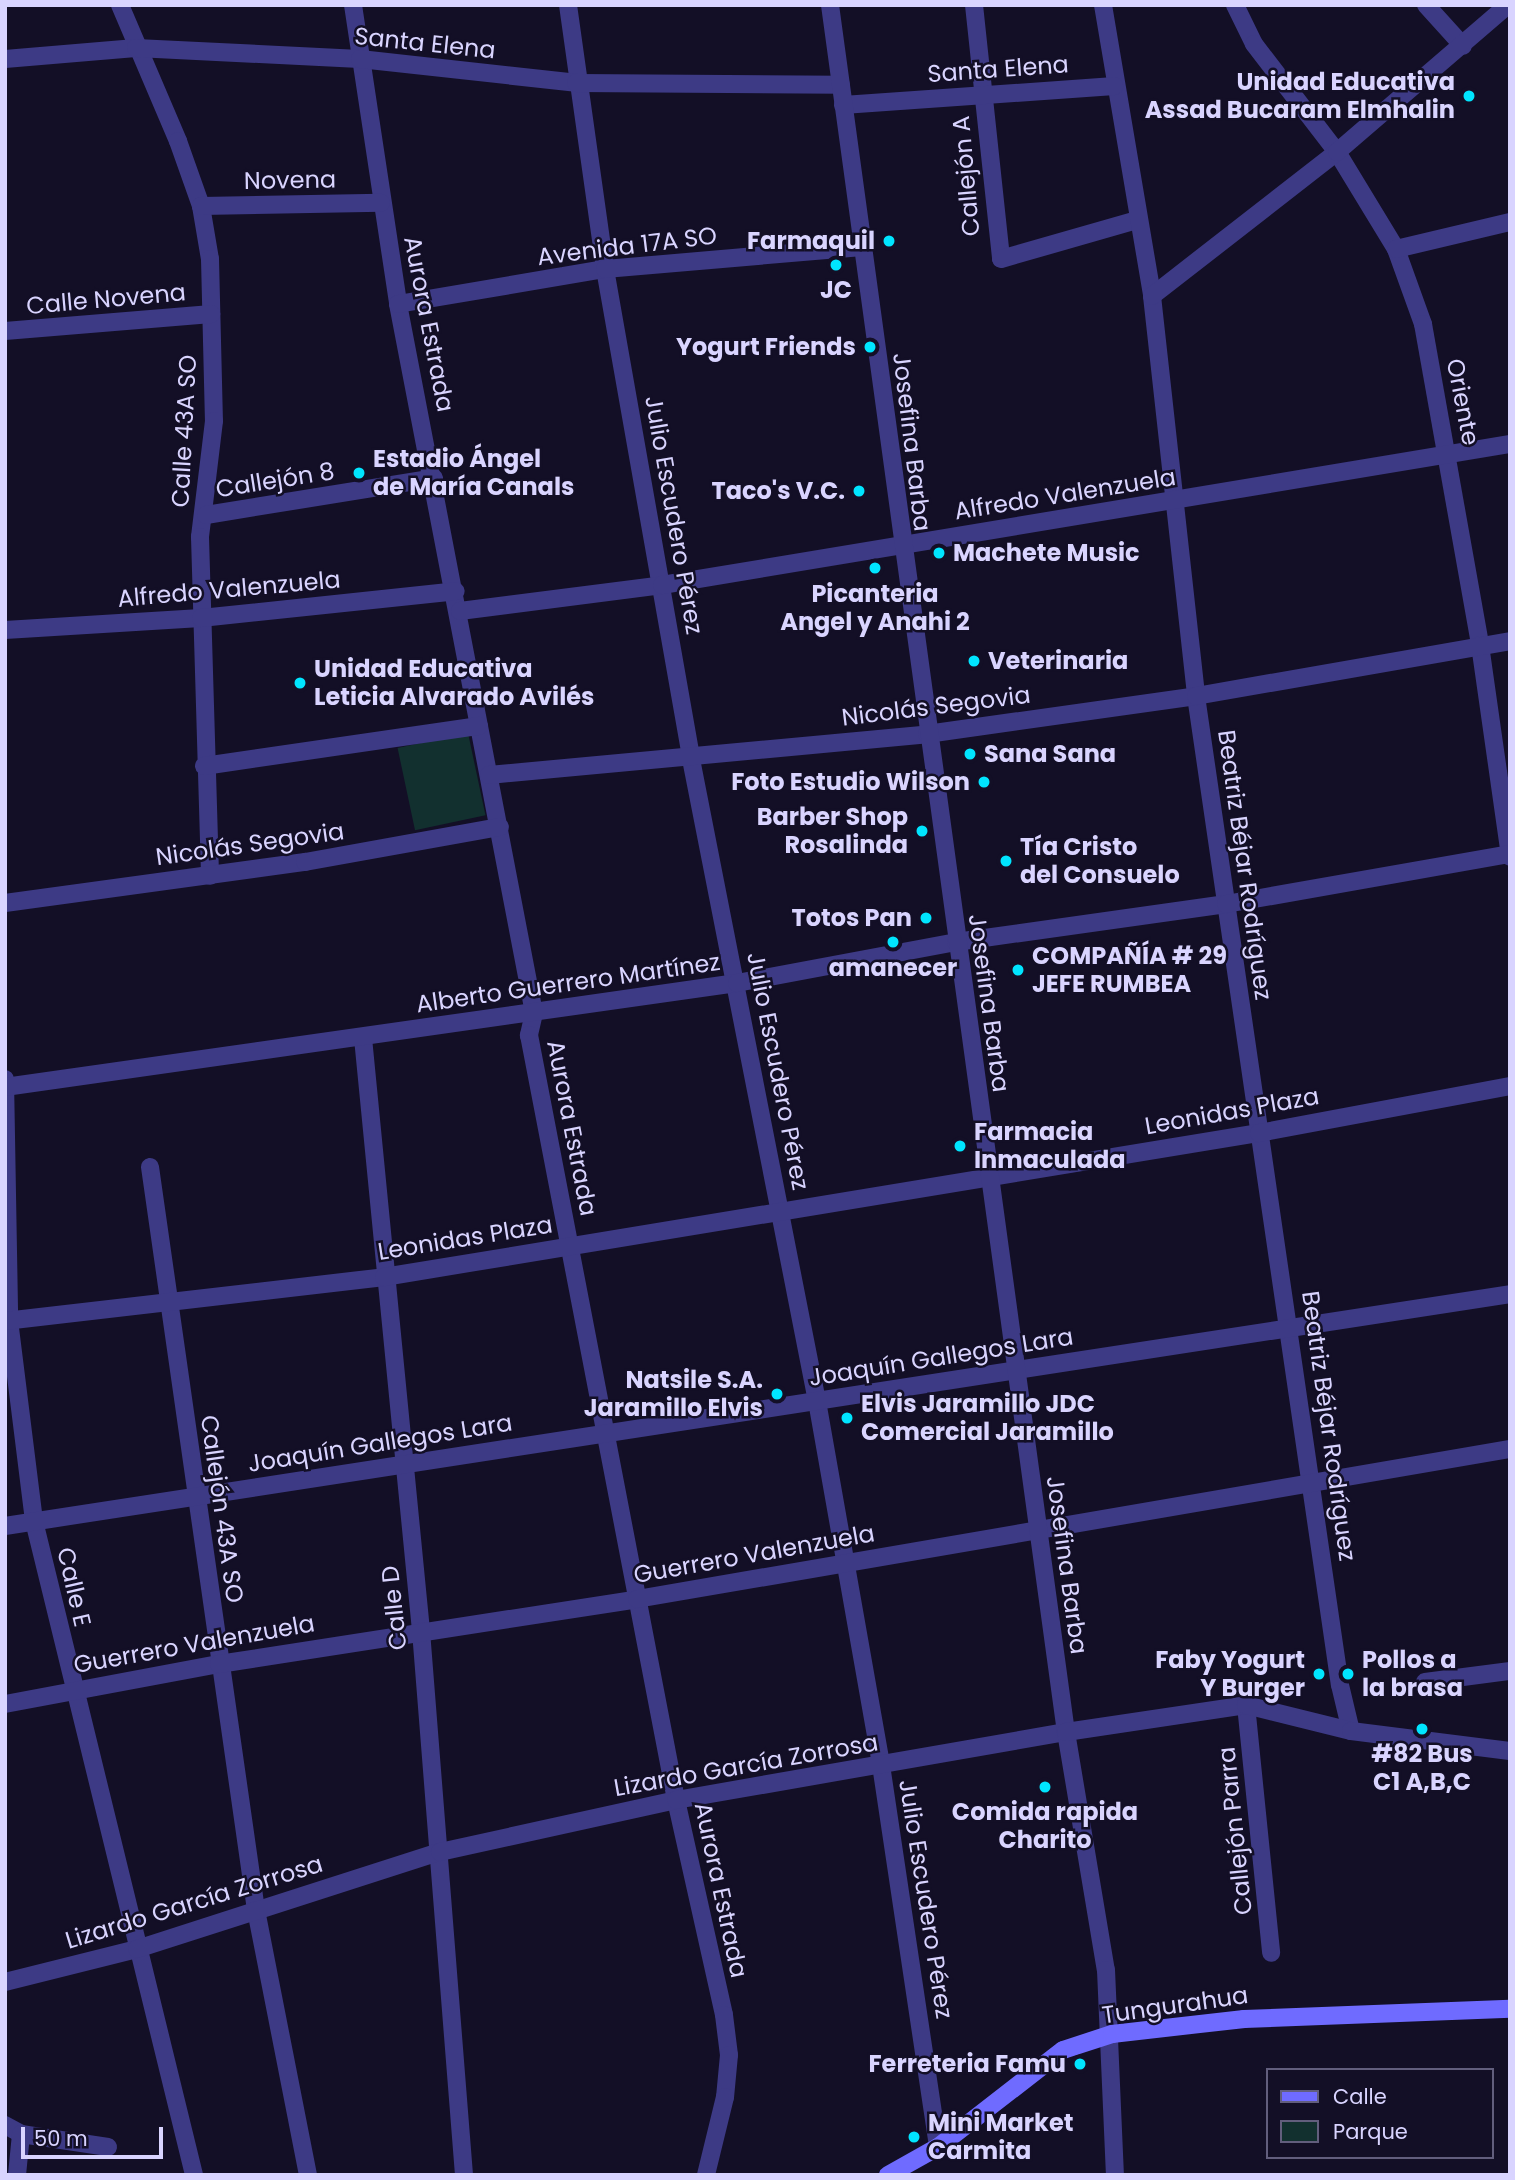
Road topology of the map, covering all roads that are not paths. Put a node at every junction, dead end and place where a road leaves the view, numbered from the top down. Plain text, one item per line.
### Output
1 (120, 5) edge
2 (353, 5) edge
3 (568, 5) edge
4 (830, 5) edge
5 (974, 5) edge
6 (1103, 5) edge
7 (1235, 5) edge
8 (1426, 5) edge
9 (1508, 5) edge
10 (1462, 46) junction
11 (136, 48) junction
12 (5, 59) edge
13 (360, 60) junction
14 (576, 83) junction
15 (841, 85) junction
16 (1114, 86) junction
17 (983, 94) junction
18 (843, 105) junction
19 (1337, 152) junction
20 (381, 203) junction
21 (201, 206) junction
22 (1137, 220) junction
23 (1510, 222) edge
24 (862, 247) junction
25 (1396, 248) junction
26 (605, 269) junction
27 (1152, 296) junction
28 (398, 303) junction
29 (211, 314) junction
30 (5, 331) edge
31 (1510, 444) edge
32 (1448, 452) junction
33 (434, 478) junction
34 (1173, 503) junction
35 (206, 515) junction
36 (900, 544) junction
37 (662, 585) junction
38 (456, 591) junction
39 (460, 611) junction
40 (201, 618) junction
41 (5, 630) edge
42 (1510, 641) edge
43 (1480, 645) junction
44 (1196, 696) junction
45 (479, 726) junction
46 (927, 734) junction
47 (691, 759) junction
48 (204, 766) junction
49 (489, 775) junction
50 (500, 827) junction
51 (1510, 855) edge
52 (211, 876) junction
53 (5, 903) edge
54 (1226, 904) junction
55 (956, 942) junction
56 (737, 983) junction
57 (534, 1013) junction
58 (363, 1038) junction
59 (5, 1079) edge
60 (1510, 1086) edge
61 (6, 1087) edge
62 (1259, 1133) junction
63 (150, 1167) dead end
64 (988, 1175) junction
65 (781, 1211) junction
66 (569, 1246) junction
67 (384, 1277) junction
68 (1510, 1294) edge
69 (167, 1304) junction
70 (7, 1320) edge
71 (1291, 1328) junction
72 (1015, 1370) junction
73 (817, 1401) junction
74 (605, 1433) junction
75 (1510, 1449) edge
76 (404, 1464) junction
77 (1314, 1482) junction
78 (196, 1497) junction
79 (34, 1521) junction
80 (5, 1526) edge
81 (1037, 1528) junction
82 (845, 1564) junction
83 (638, 1599) junction
84 (421, 1631) junction
85 (219, 1664) junction
86 (1510, 1671) edge
87 (1425, 1682) dead end
88 (72, 1689) junction
89 (5, 1703) edge
90 (1246, 1705) junction
91 (1066, 1731) junction
92 (1351, 1731) junction
93 (1510, 1751) edge
94 (881, 1765) junction
95 (676, 1800) junction
96 (440, 1852) junction
97 (256, 1910) junction
98 (137, 1949) junction
99 (1271, 1953) dead end
100 (5, 1982) edge
101 (1510, 2009) edge
102 (1112, 2034) junction
103 (13, 2130) edge
104 (108, 2147) dead end
105 (938, 2147) junction
106 (17, 2175) edge
107 (194, 2175) edge
108 (308, 2175) edge
109 (464, 2175) edge
110 (706, 2175) edge
111 (888, 2175) edge
112 (1115, 2175) edge

1 - 11 street, Calle 43A SO
2 - 13 street, Aurora Estrada
3 - 14 street, Julio Escudero Pérez
4 - 15 street, Josefina Barba
5 - 17 street, Callejón A
6 - 16 street, Beatriz Béjar Rodríguez
7 - 19 street, Oriente
8 - 10 street
9 - 10 street
10 - 19 street
11 - 12 street, Santa Elena
11 - 13 street, Santa Elena
11 - 21 street, Calle 43A SO
13 - 14 street, Santa Elena
13 - 20 street, Aurora Estrada
14 - 15 street, Santa Elena
14 - 26 street, Julio Escudero Pérez
15 - 18 street, Josefina Barba
16 - 17 street, Santa Elena
16 - 22 street, Beatriz Béjar Rodríguez
17 - 18 street, Santa Elena
17 - 22 street, Callejón A
18 - 24 street, Josefina Barba
19 - 25 street, Oriente
19 - 27 street
20 - 21 street, Novena
20 - 28 street, Aurora Estrada
21 - 29 street, Calle 43A SO
22 - 27 street, Beatriz Béjar Rodríguez
23 - 25 street
24 - 26 street, Avenida 17A SO
24 - 36 street, Josefina Barba
25 - 32 street, Oriente
26 - 28 street, Avenida 17A SO
26 - 37 street, Julio Escudero Pérez
27 - 34 street, Beatriz Béjar Rodríguez
28 - 33 street, Aurora Estrada
29 - 30 street, Calle Novena
29 - 35 street, Calle 43A SO
31 - 32 street, Alfredo Valenzuela
32 - 34 street, Alfredo Valenzuela
32 - 43 street, Oriente
33 - 35 street, Callejón 8
33 - 38 street, Aurora Estrada
34 - 36 street, Alfredo Valenzuela
34 - 44 street, Beatriz Béjar Rodríguez
35 - 40 street, Calle 43A SO
36 - 37 street, Alfredo Valenzuela
36 - 46 street, Josefina Barba
37 - 39 street, Alfredo Valenzuela
37 - 47 street, Julio Escudero Pérez
38 - 39 street, Aurora Estrada
38 - 40 street, Alfredo Valenzuela
39 - 45 street, Aurora Estrada
40 - 41 street, Alfredo Valenzuela
40 - 48 street, Calle 43A SO
42 - 43 street, Nicolás Segovia
43 - 44 street, Nicolás Segovia
43 - 51 street, Oriente
44 - 46 street, Nicolás Segovia
44 - 54 street, Beatriz Béjar Rodríguez
45 - 48 street
45 - 49 street, Aurora Estrada
46 - 47 street, Nicolás Segovia
46 - 55 street, Josefina Barba
47 - 49 street, Nicolás Segovia
47 - 56 street, Julio Escudero Pérez
48 - 52 street, Calle 43A SO
49 - 50 street, Aurora Estrada
50 - 52 street, Nicolás Segovia
50 - 57 street, Aurora Estrada
51 - 54 street, Alberto Guerrero Martínez
52 - 53 street, Nicolás Segovia
54 - 55 street, Alberto Guerrero Martínez
54 - 62 street, Beatriz Béjar Rodríguez
55 - 56 street, Alberto Guerrero Martínez
55 - 64 street, Josefina Barba
56 - 57 street, Alberto Guerrero Martínez
56 - 65 street, Julio Escudero Pérez
57 - 58 street, Alberto Guerrero Martínez
57 - 66 street, Aurora Estrada
58 - 61 street, Alberto Guerrero Martínez
58 - 67 street, Calle D
59 - 61 street, Calle E
60 - 62 street, Leonidas Plaza
61 - 70 street, Calle E
62 - 64 street, Leonidas Plaza
62 - 71 street, Beatriz Béjar Rodríguez
63 - 69 street, Callejón 43A SO
64 - 65 street, Leonidas Plaza
64 - 72 street, Josefina Barba
65 - 66 street, Leonidas Plaza
65 - 73 street, Julio Escudero Pérez
66 - 67 street, Leonidas Plaza
66 - 74 street, Aurora Estrada
67 - 69 street, Leonidas Plaza
67 - 76 street, Calle D
68 - 71 street, Joaquín Gallegos Lara
69 - 70 street, Leonidas Plaza
69 - 78 street, Callejón 43A SO
70 - 79 street, Calle E
71 - 72 street, Joaquín Gallegos Lara
71 - 77 street, Beatriz Béjar Rodríguez
72 - 73 street, Joaquín Gallegos Lara
72 - 81 street, Josefina Barba
73 - 74 street, Joaquín Gallegos Lara
73 - 82 street, Julio Escudero Pérez
74 - 76 street, Joaquín Gallegos Lara
74 - 83 street, Aurora Estrada
75 - 77 street, Guerrero Valenzuela
76 - 78 street, Joaquín Gallegos Lara
76 - 84 street, Calle D
77 - 81 street, Guerrero Valenzuela
77 - 92 street, Beatriz Béjar Rodríguez
78 - 79 street, Joaquín Gallegos Lara
78 - 85 street, Callejón 43A SO
79 - 80 street, Joaquín Gallegos Lara
79 - 88 street, Calle E
81 - 82 street, Guerrero Valenzuela
81 - 91 street, Josefina Barba
82 - 83 street, Guerrero Valenzuela
82 - 94 street, Julio Escudero Pérez
83 - 84 street, Guerrero Valenzuela
83 - 95 street, Aurora Estrada
84 - 85 street, Guerrero Valenzuela
84 - 96 street, Calle D
85 - 88 street, Guerrero Valenzuela
85 - 97 street, Callejón 43A SO
86 - 87 street
88 - 89 street, Guerrero Valenzuela
88 - 98 street, Calle E
90 - 91 street, Lizardo García Zorrosa
90 - 92 street, Lizardo García Zorrosa
90 - 99 street, Callejón Parra
91 - 94 street, Lizardo García Zorrosa
91 - 102 street, Josefina Barba
92 - 93 street, Lizardo García Zorrosa
94 - 95 street, Lizardo García Zorrosa
94 - 105 street, Julio Escudero Pérez
95 - 96 street, Lizardo García Zorrosa
95 - 110 street, Aurora Estrada
96 - 97 street, Lizardo García Zorrosa
96 - 109 street, Calle D
97 - 98 street, Lizardo García Zorrosa
97 - 108 street, Callejón 43A SO
98 - 100 street, Lizardo García Zorrosa
98 - 107 street, Calle E
101 - 102 main road, Tungurahua
102 - 105 main road, Tungurahua
102 - 112 street, Josefina Barba
103 - 104 street
103 - 106 street
105 - 111 main road, Tungurahua

